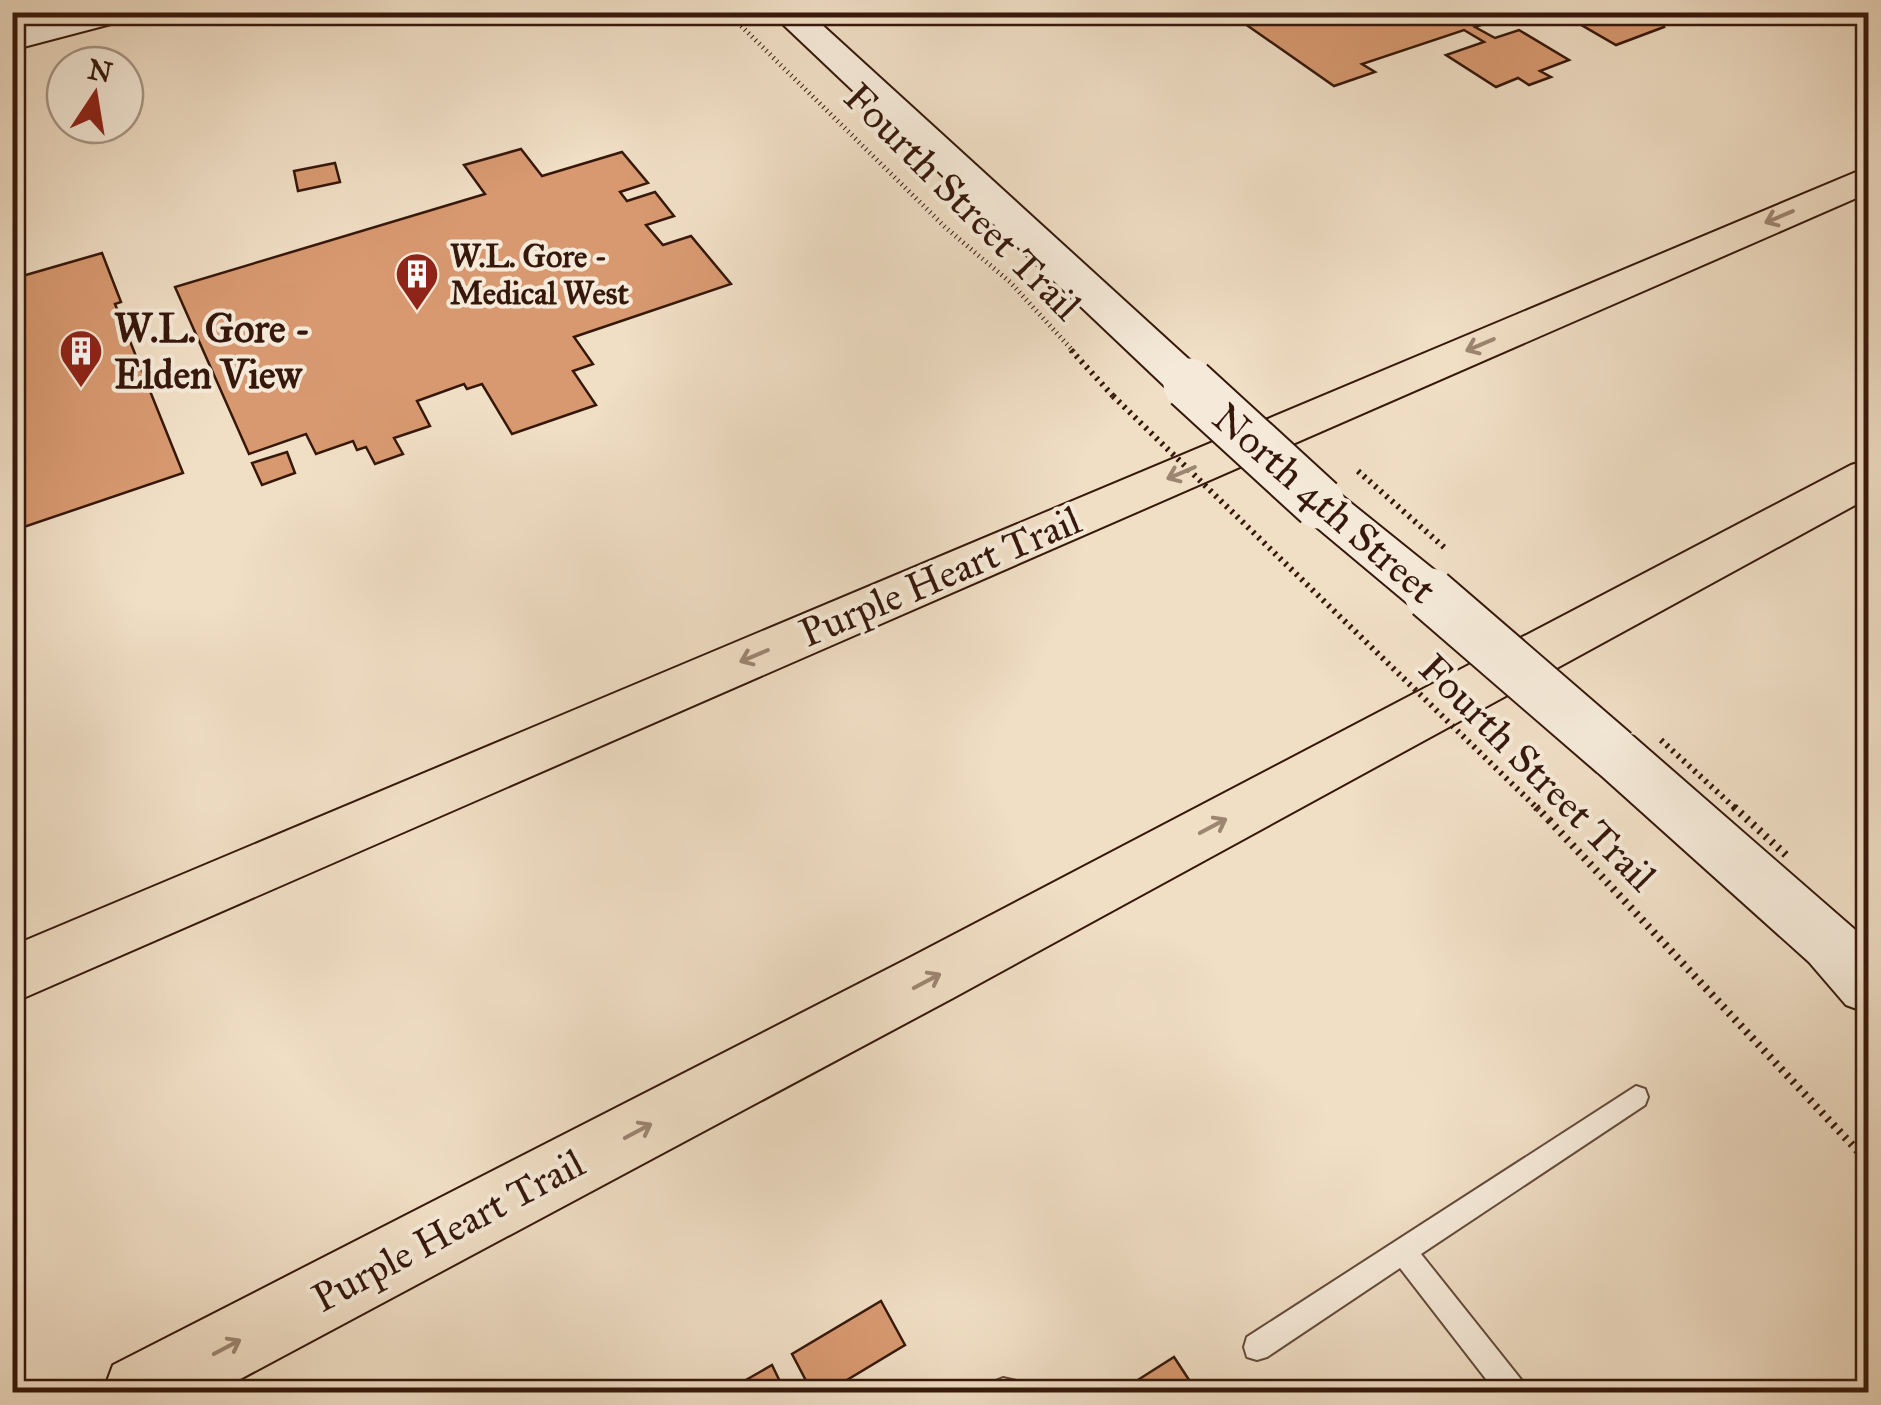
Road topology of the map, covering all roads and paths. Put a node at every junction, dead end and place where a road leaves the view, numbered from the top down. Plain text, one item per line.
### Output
1 (118, 12) edge
2 (727, 12) edge
3 (788, 12) edge
4 (12, 40) edge
5 (1868, 179) edge
6 (1868, 477) edge
7 (12, 974) edge
8 (1868, 985) edge
9 (1636, 1097) dead end
10 (1868, 1162) edge
11 (1403, 1251) junction
12 (1257, 1346) dead end
13 (140, 1392) edge
14 (1003, 1392) edge
15 (1011, 1392) edge
16 (1513, 1392) edge

1 - 4 street
2 - 10 path, Fourth Street Trail, bridge
3 - 8 street, North 4th Street, bridge
5 -> 7 highway, Purple Heart Trail
13 -> 6 highway, Purple Heart Trail
9 - 11 lane
11 - 12 lane
11 - 16 lane
14 - 15 lane

